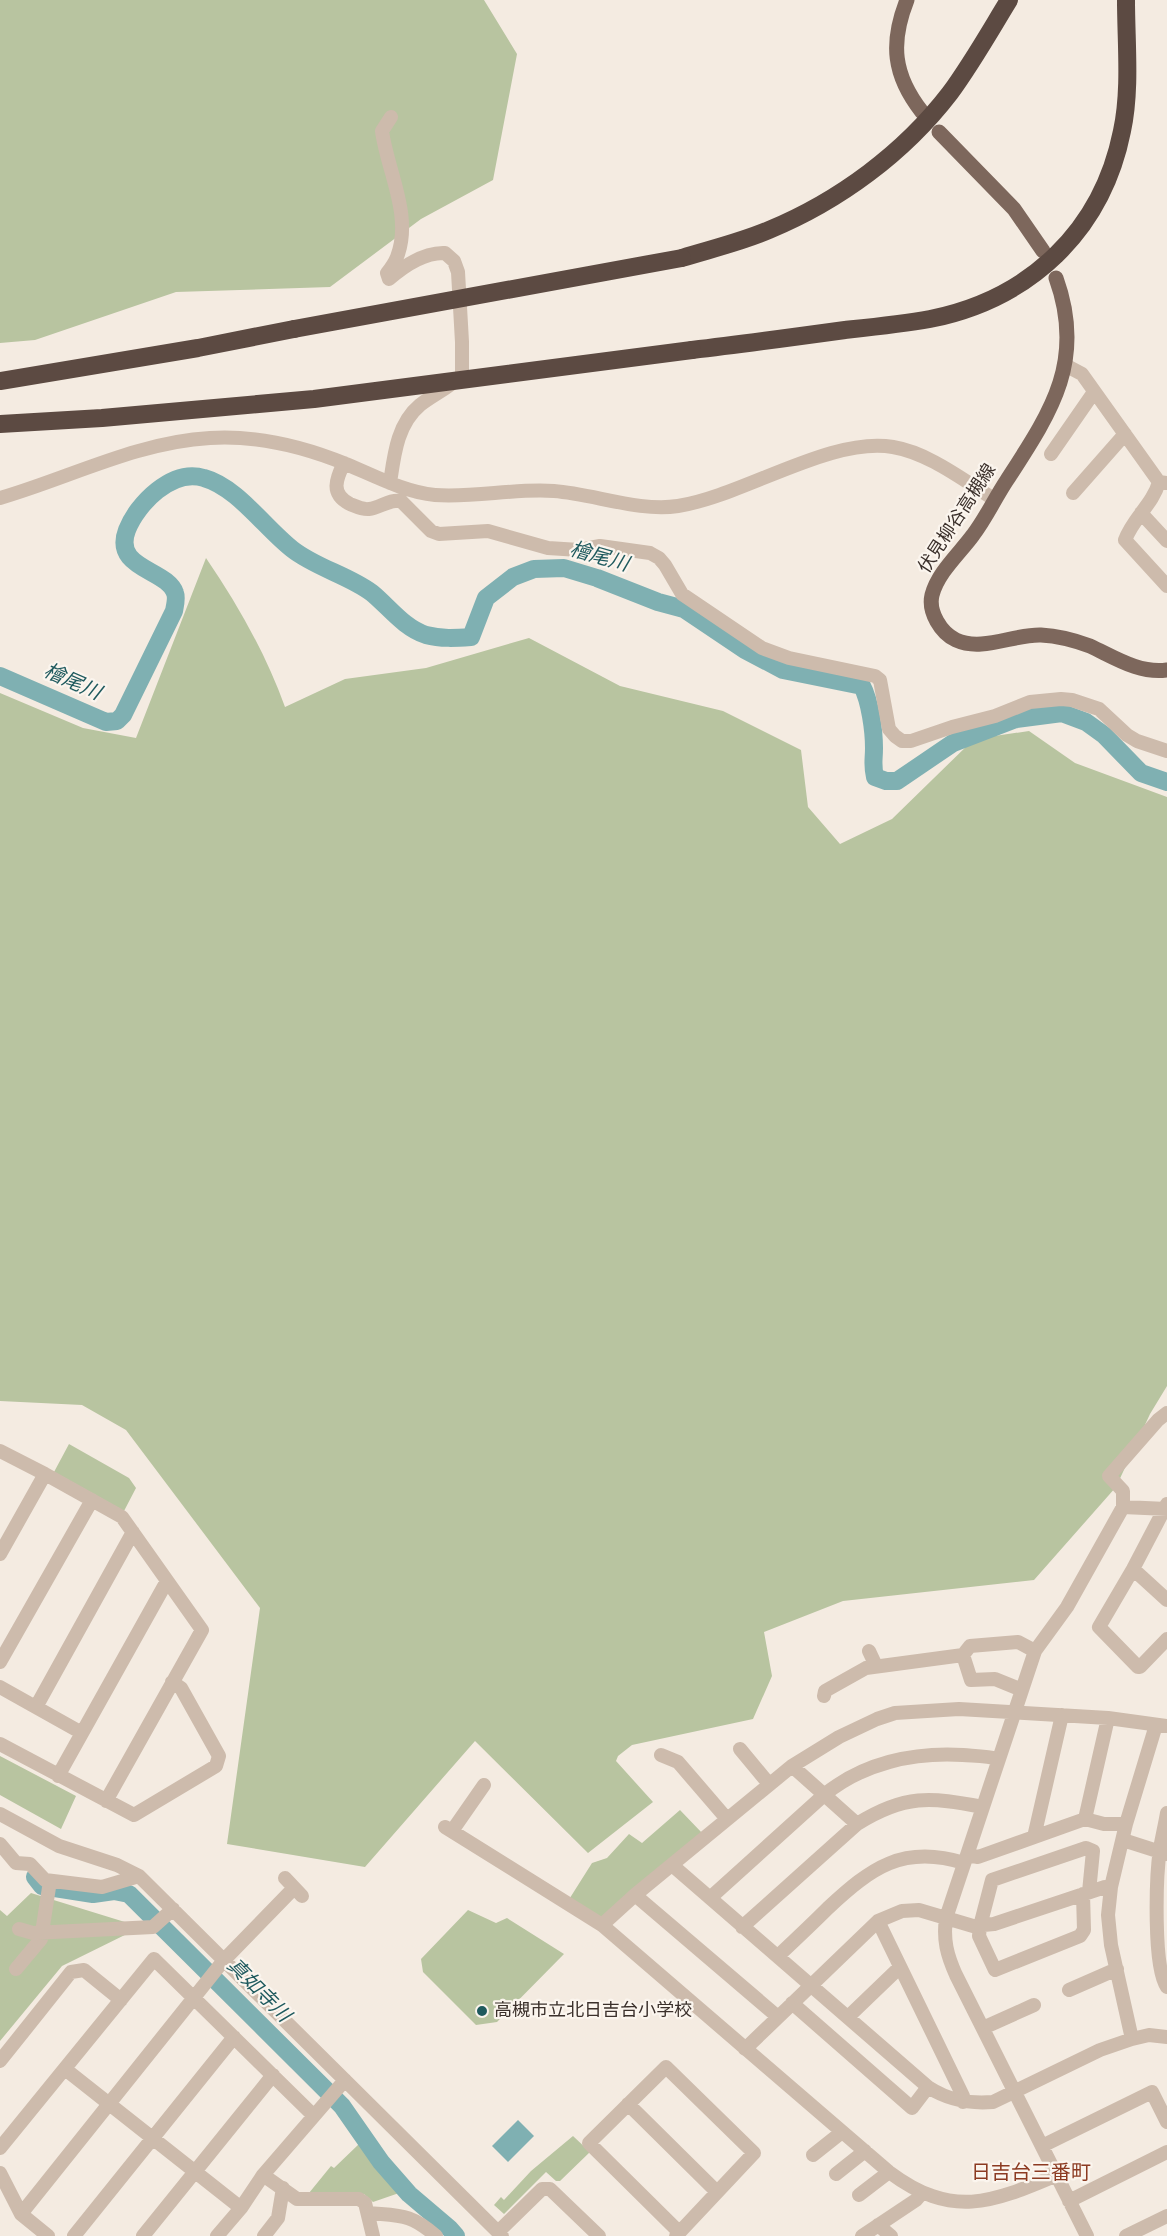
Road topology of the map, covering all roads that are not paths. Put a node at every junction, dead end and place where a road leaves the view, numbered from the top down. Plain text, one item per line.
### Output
1 (907, 0) edge
2 (1010, 0) edge
3 (1126, 0) edge
4 (922, 112) dead end
5 (391, 117) dead end
6 (939, 132) dead end
7 (1043, 252) dead end
8 (1056, 278) dead end
9 (1065, 365) junction
10 (0, 381) edge
11 (1094, 392) junction
12 (0, 424) edge
13 (1125, 434) junction
14 (1051, 454) dead end
15 (344, 463) junction
16 (1163, 482) edge
17 (390, 483) junction
18 (1073, 493) dead end
19 (0, 498) edge
20 (994, 499) junction
21 (1141, 513) junction
22 (1167, 541) edge
23 (1167, 586) edge
24 (1167, 670) edge
25 (1167, 751) edge
26 (1167, 1413) edge
27 (0, 1451) edge
28 (45, 1473) junction
29 (92, 1500) junction
30 (1123, 1507) junction
31 (1166, 1508) edge
32 (133, 1532) junction
33 (0, 1554) edge
34 (1133, 1569) junction
35 (167, 1581) junction
36 (1167, 1600) edge
37 (1167, 1639) edge
38 (868, 1651) dead end
39 (1035, 1651) junction
40 (963, 1655) junction
41 (0, 1662) edge
42 (876, 1666) junction
43 (172, 1682) junction
44 (0, 1687) edge
45 (1022, 1690) junction
46 (824, 1696) dead end
47 (36, 1707) junction
48 (1015, 1712) junction
49 (1062, 1714) junction
50 (1108, 1718) junction
51 (1162, 1725) edge
52 (82, 1733) junction
53 (0, 1744) edge
54 (740, 1749) dead end
55 (661, 1755) dead end
56 (999, 1759) junction
57 (792, 1766) junction
58 (58, 1776) junction
59 (769, 1784) junction
60 (484, 1785) dead end
61 (824, 1795) junction
62 (106, 1801) junction
63 (983, 1808) junction
64 (1167, 1813) edge
65 (0, 1814) edge
66 (727, 1819) junction
67 (1085, 1819) junction
68 (857, 1824) junction
69 (1126, 1824) junction
70 (1034, 1837) junction
71 (1123, 1840) junction
72 (0, 1844) edge
73 (1163, 1852) edge
74 (965, 1859) junction
75 (672, 1865) junction
76 (140, 1876) junction
77 (50, 1881) junction
78 (294, 1887) dead end
79 (1111, 1887) junction
80 (1086, 1893) junction
81 (635, 1895) junction
82 (710, 1898) junction
83 (173, 1908) junction
84 (946, 1918) junction
85 (878, 1921) junction
86 (602, 1925) junction
87 (980, 1926) junction
88 (742, 1927) junction
89 (19, 1929) dead end
90 (42, 1932) junction
91 (778, 1956) junction
92 (224, 1960) junction
93 (900, 1967) junction
94 (16, 1969) dead end
95 (1117, 1969) junction
96 (810, 1985) junction
97 (1167, 1987) edge
98 (1069, 1990) dead end
99 (194, 1998) junction
100 (121, 2000) junction
101 (792, 2003) junction
102 (1034, 2005) dead end
103 (778, 2017) junction
104 (848, 2017) junction
105 (983, 2028) junction
106 (234, 2037) junction
107 (1167, 2037) edge
108 (1132, 2039) junction
109 (746, 2049) junction
110 (0, 2061) edge
111 (64, 2069) junction
112 (273, 2075) junction
113 (345, 2080) junction
114 (928, 2087) junction
115 (1016, 2091) junction
116 (963, 2102) junction
117 (109, 2104) junction
118 (628, 2104) junction
119 (314, 2115) junction
120 (1167, 2122) edge
121 (842, 2132) junction
122 (152, 2138) junction
123 (1042, 2146) junction
124 (0, 2148) edge
125 (865, 2151) junction
126 (1167, 2152) edge
127 (813, 2156) dead end
128 (195, 2172) junction
129 (890, 2172) junction
130 (0, 2173) edge
131 (836, 2174) dead end
132 (263, 2175) junction
133 (1057, 2175) junction
134 (283, 2188) junction
135 (717, 2192) junction
136 (922, 2193) junction
137 (859, 2195) dead end
138 (1070, 2201) junction
139 (241, 2208) junction
140 (368, 2213) junction
141 (21, 2214) junction
142 (1167, 2216) edge
143 (878, 2225) junction
144 (500, 2234) edge
145 (678, 2234) edge
146 (48, 2236) edge
147 (74, 2236) edge
148 (143, 2236) edge
149 (217, 2236) edge
150 (264, 2236) edge
151 (373, 2236) edge
152 (436, 2236) edge
153 (600, 2236) edge
154 (862, 2236) edge
155 (891, 2236) edge
156 (1087, 2236) edge
157 (1126, 2236) edge

1 - 4 main road
2 - 10 highway, bridge
3 - 12 highway, bridge
5 - 17 street
6 - 7 main road
8 - 9 main road, 伏見柳谷高槻線
9 - 11 street
9 - 20 main road, 伏見柳谷高槻線
11 - 13 street
11 - 14 street
13 - 16 street
13 - 18 street
15 - 17 street
15 - 19 street
15 - 25 street
16 - 21 street
17 - 20 street
20 - 24 main road, 伏見柳谷高槻線
21 - 22 street
21 - 23 street
26 - 30 street
27 - 28 street
28 - 29 street
28 - 33 street
29 - 32 street
29 - 41 street
30 - 31 street
30 - 39 street
31 - 34 street
32 - 35 street
32 - 47 street
34 - 36 street
34 - 37 street
35 - 43 street
35 - 52 street
38 - 42 street
39 - 40 street
39 - 45 street
40 - 42 street
40 - 45 street
42 - 46 street
43 - 62 street
43 - 62 street
44 - 47 street
45 - 48 street
47 - 52 street
48 - 49 street
48 - 56 street
48 - 57 street
49 - 50 street
49 - 70 street
50 - 51 street
50 - 67 street
51 - 69 street
52 - 58 street
53 - 58 street
54 - 59 street
55 - 66 street
56 - 61 street
56 - 63 street
57 - 59 street
57 - 61 street
58 - 62 street
59 - 66 street
60 - 86 street
61 - 68 street
61 - 82 street
63 - 68 street
63 - 74 street
64 - 73 street
65 - 76 street
66 - 75 street
67 - 69 street
67 - 70 street
68 - 88 street
69 - 71 street
70 - 74 street
71 - 73 street
71 - 79 street
72 - 77 street
73 - 97 street
74 - 84 street
74 - 91 street
75 - 81 street
75 - 82 street
76 - 77 street
76 - 83 street
77 - 90 street
78 - 92 street
79 - 80 street
79 - 95 street
80 - 87 street
80 - 87 street
80 - 87 street
81 - 86 street
81 - 103 street
82 - 88 street
83 - 90 street
83 - 92 street
84 - 85 street
84 - 87 street
84 - 105 street
85 - 93 street
85 - 96 street
86 - 109 street
88 - 91 street
89 - 90 street
90 - 94 street
91 - 96 street
92 - 99 street
92 - 113 street
93 - 104 street
93 - 116 street
95 - 98 street
95 - 108 street
96 - 101 street
96 - 104 street
99 - 100 street
99 - 106 street
99 - 117 street
100 - 110 street
100 - 111 street
101 - 103 street
101 - 114 street
102 - 105 street
103 - 109 street
104 - 114 street
105 - 115 street
106 - 112 street
106 - 122 street
107 - 108 street
108 - 115 street
109 - 121 street
111 - 117 street
111 - 124 street
112 - 119 street
112 - 128 street
113 - 119 street
113 - 144 street
114 - 116 street
115 - 116 street
115 - 123 street
117 - 122 street
117 - 141 street
118 - 135 street
118 - 135 street
118 - 145 street
119 - 132 street
120 - 123 street
121 - 125 street
121 - 127 street
122 - 128 street
122 - 147 street
123 - 133 street
125 - 129 street
125 - 131 street
126 - 138 street
128 - 139 street
128 - 148 street
129 - 136 street
129 - 137 street
130 - 141 street
132 - 134 street
132 - 139 street
133 - 136 street
133 - 138 street
134 - 140 street
134 - 150 street
135 - 145 street
136 - 143 street
138 - 156 street
139 - 149 street
140 - 151 street
140 - 152 street
141 - 146 street
142 - 157 street
143 - 154 street
143 - 155 street
144 - 153 street

